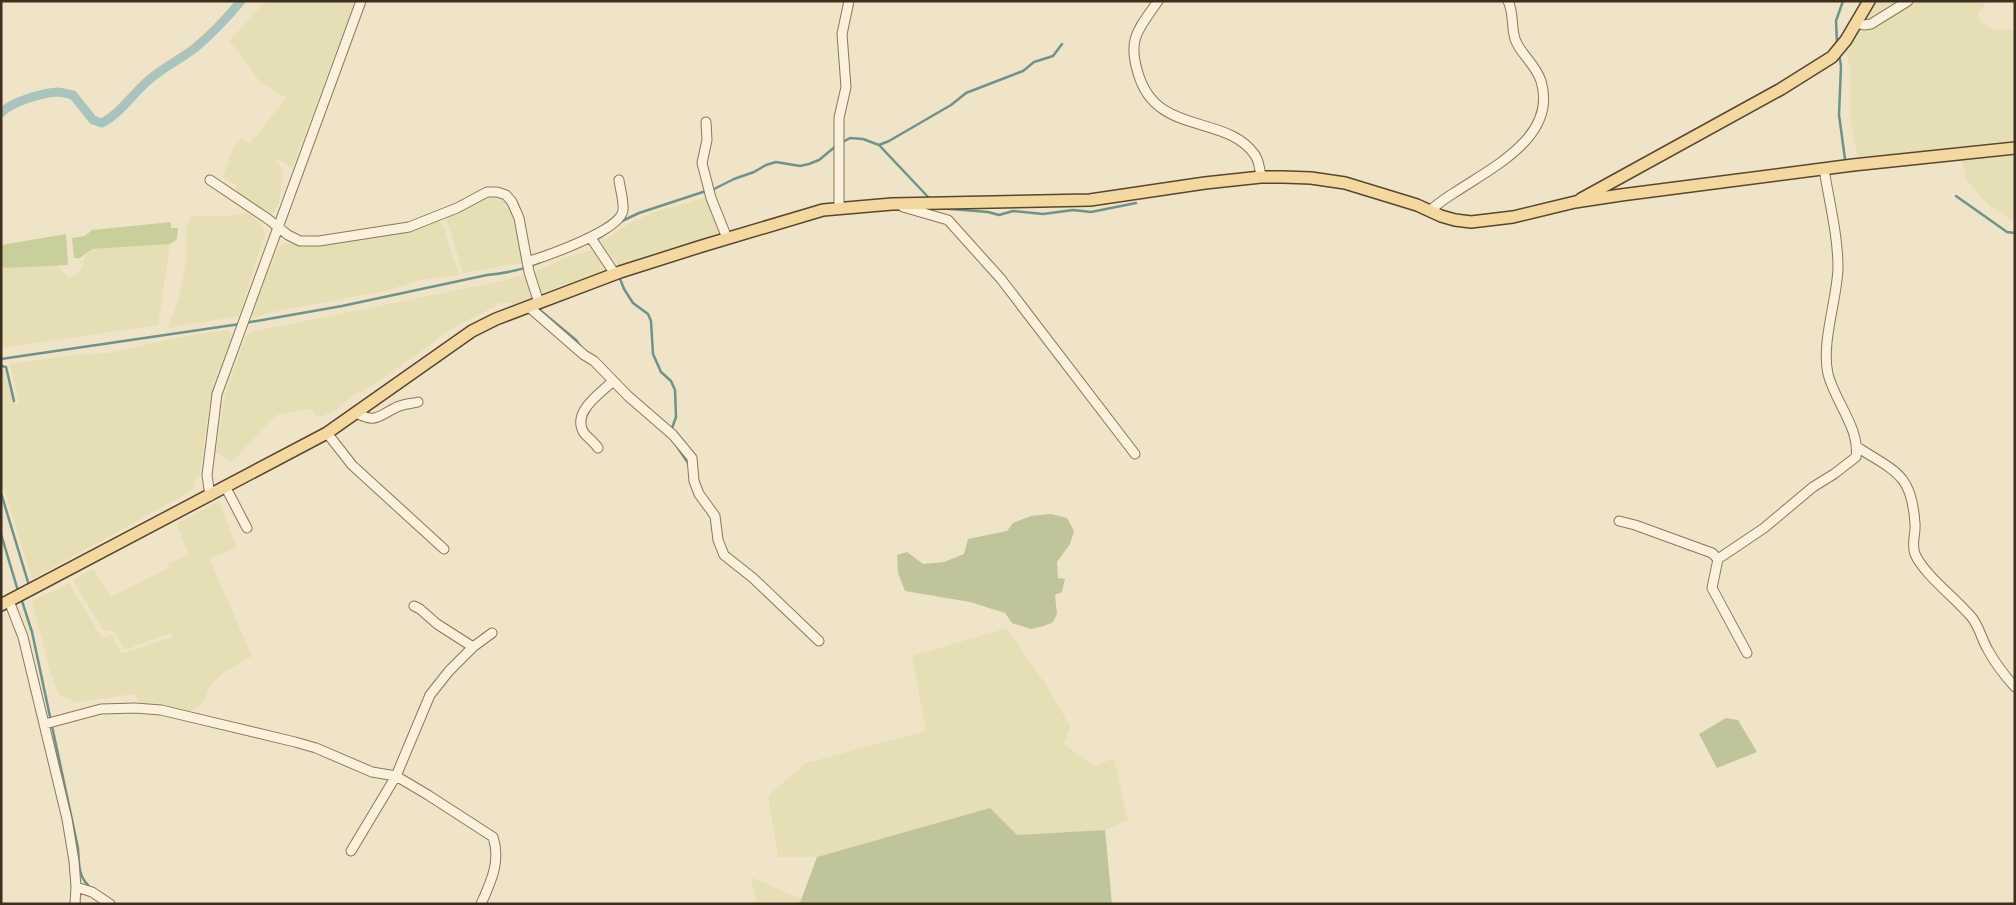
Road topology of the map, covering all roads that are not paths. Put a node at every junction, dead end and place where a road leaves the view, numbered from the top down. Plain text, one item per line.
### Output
1 (361, 1) edge
2 (849, 1) edge
3 (1158, 1) edge
4 (1508, 1) edge
5 (1868, 1) edge
6 (1908, 1) edge
7 (1856, 23) junction
8 (706, 122) dead end
9 (2015, 148) edge
10 (1824, 169) junction
11 (1261, 177) junction
12 (210, 180) dead end
13 (619, 180) dead end
14 (1575, 202) junction
15 (892, 204) junction
16 (839, 209) junction
17 (1429, 211) junction
18 (278, 228) junction
19 (591, 238) junction
20 (727, 238) junction
21 (527, 262) junction
22 (617, 274) junction
23 (535, 305) junction
24 (613, 381) junction
25 (418, 402) dead end
26 (356, 413) junction
27 (327, 433) junction
28 (1857, 447) junction
29 (598, 448) dead end
30 (1135, 454) dead end
31 (226, 488) junction
32 (210, 496) junction
33 (1619, 521) dead end
34 (247, 528) dead end
35 (444, 549) dead end
36 (1718, 559) junction
37 (13, 599) edge
38 (414, 606) dead end
39 (492, 633) dead end
40 (819, 641) dead end
41 (473, 647) junction
42 (1747, 654) dead end
43 (2015, 687) edge
44 (50, 723) junction
45 (396, 776) junction
46 (351, 851) dead end
47 (76, 887) junction
48 (75, 904) edge
49 (110, 904) edge
50 (481, 904) edge

1 - 18 street
2 - 16 street
3 - 11 street
4 - 17 street
5 - 7 main road
6 - 7 street
7 - 14 main road
8 - 20 street
9 - 10 main road
10 - 14 main road
10 - 28 street
11 - 15 main road
11 - 17 main road
12 - 18 street
13 - 19 street
14 - 17 main road
15 - 16 main road
15 - 30 street
16 - 20 main road
18 - 21 street
18 - 32 street
19 - 21 street
19 - 22 street
20 - 22 main road
21 - 23 street
22 - 23 main road
23 - 24 street
23 - 26 main road
24 - 29 street
24 - 40 street
25 - 26 street
26 - 27 main road
27 - 31 main road
27 - 35 street
28 - 36 street
28 - 43 street
31 - 32 main road
31 - 34 street
32 - 37 main road
33 - 36 street
36 - 42 street
37 - 44 street
38 - 41 street
39 - 41 street
41 - 45 street
44 - 45 street
44 - 47 street
45 - 46 street
45 - 50 street
47 - 48 street
47 - 49 street

